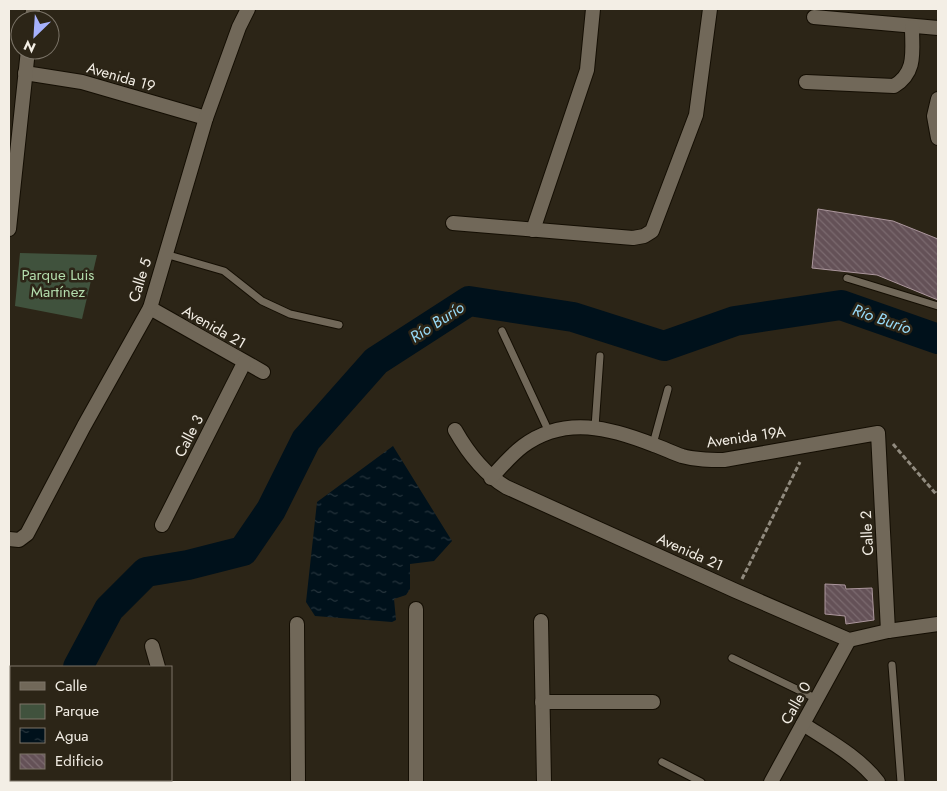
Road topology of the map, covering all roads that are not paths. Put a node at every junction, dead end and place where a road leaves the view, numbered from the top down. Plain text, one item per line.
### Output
1 (248, 9) edge
2 (594, 9) edge
3 (710, 9) edge
4 (814, 17) dead end
5 (912, 27) junction
6 (938, 28) edge
7 (27, 60) edge
8 (25, 72) junction
9 (806, 82) dead end
10 (938, 99) edge
11 (206, 118) junction
12 (938, 138) edge
13 (453, 223) dead end
14 (9, 229) edge
15 (533, 230) junction
16 (165, 254) junction
17 (847, 278) dead end
18 (938, 306) edge
19 (150, 308) junction
20 (339, 325) dead end
21 (502, 331) dead end
22 (600, 356) dead end
23 (244, 363) junction
24 (263, 372) dead end
25 (668, 389) dead end
26 (595, 427) junction
27 (455, 430) dead end
28 (549, 432) junction
29 (878, 432) joint
30 (653, 444) junction
31 (490, 478) junction
32 (162, 525) dead end
33 (14, 540) edge
34 (416, 610) dead end
35 (540, 621) dead end
36 (297, 624) dead end
37 (938, 624) edge
38 (888, 631) junction
39 (849, 640) junction
40 (152, 646) dead end
41 (732, 658) dead end
42 (892, 665) dead end
43 (158, 666) edge
44 (817, 699) junction
45 (542, 702) junction
46 (653, 702) dead end
47 (802, 724) junction
48 (662, 762) dead end
49 (298, 782) edge
50 (416, 782) edge
51 (544, 782) edge
52 (701, 782) edge
53 (771, 782) edge
54 (878, 782) edge
55 (901, 782) edge

1 - 11 street, Calle 5
2 - 15 street
3 - 15 street
4 - 5 street
5 - 6 street
5 - 9 street
7 - 8 street
8 - 11 street, Avenida 19
8 - 14 street
10 - 12 street
11 - 16 street, Calle 5
13 - 15 street
16 - 19 street, Calle 5
16 - 20 lane
17 - 18 lane
19 - 23 street, Avenida 21
19 - 33 street, Calle 5
21 - 28 lane
22 - 26 lane
23 - 24 street, Avenida 21
23 - 32 street, Calle 3
25 - 30 lane
26 - 28 street, Avenida 19A
26 - 30 street, Avenida 19A
27 - 31 street, Avenida 21
28 - 31 street, Avenida 19A
29 - 30 street, Avenida 19A
29 - 38 street, Calle 2
31 - 39 street, Avenida 21
34 - 50 street
35 - 45 street
36 - 49 street
37 - 38 street
38 - 39 street
39 - 44 street, Calle 0
40 - 43 street
41 - 44 lane
42 - 55 lane
44 - 47 street, Calle 0
45 - 46 street
45 - 51 street
47 - 53 street, Calle 0
47 - 54 street
48 - 52 lane

